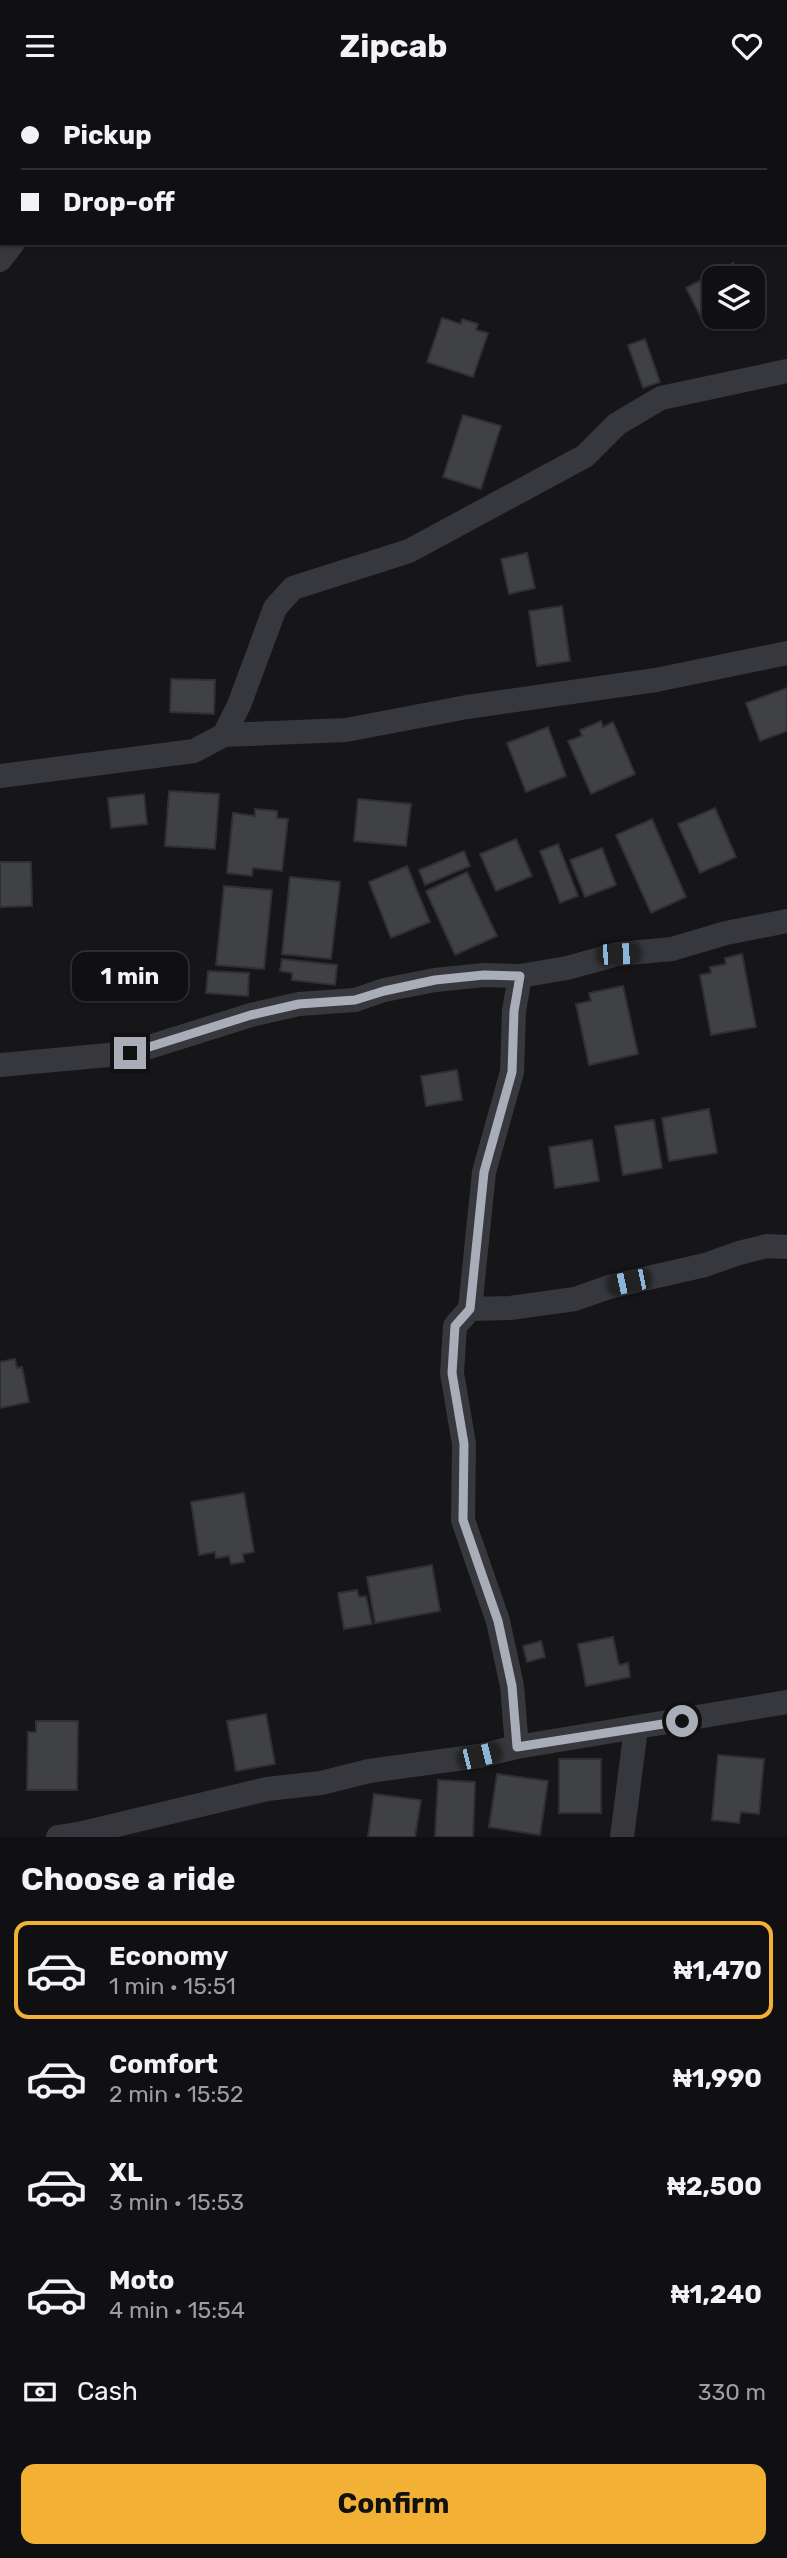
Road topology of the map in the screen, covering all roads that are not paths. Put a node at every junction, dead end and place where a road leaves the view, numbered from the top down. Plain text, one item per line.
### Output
1 (11, 245) edge
2 (0, 260) edge
3 (787, 372) edge
4 (787, 653) edge
5 (224, 735) junction
6 (0, 776) edge
7 (787, 921) edge
8 (520, 976) junction
9 (0, 1065) edge
10 (787, 1247) edge
11 (470, 1309) junction
12 (787, 1702) edge
13 (636, 1728) junction
14 (517, 1747) junction
15 (58, 1837) edge
16 (622, 1837) edge

1 - 2 street
3 - 5 street
4 - 5 street
5 - 6 street
7 - 8 street
8 - 9 street
8 - 11 street
10 - 11 street
11 - 14 street
12 - 13 street
13 - 14 street
13 - 16 street
14 - 15 street

